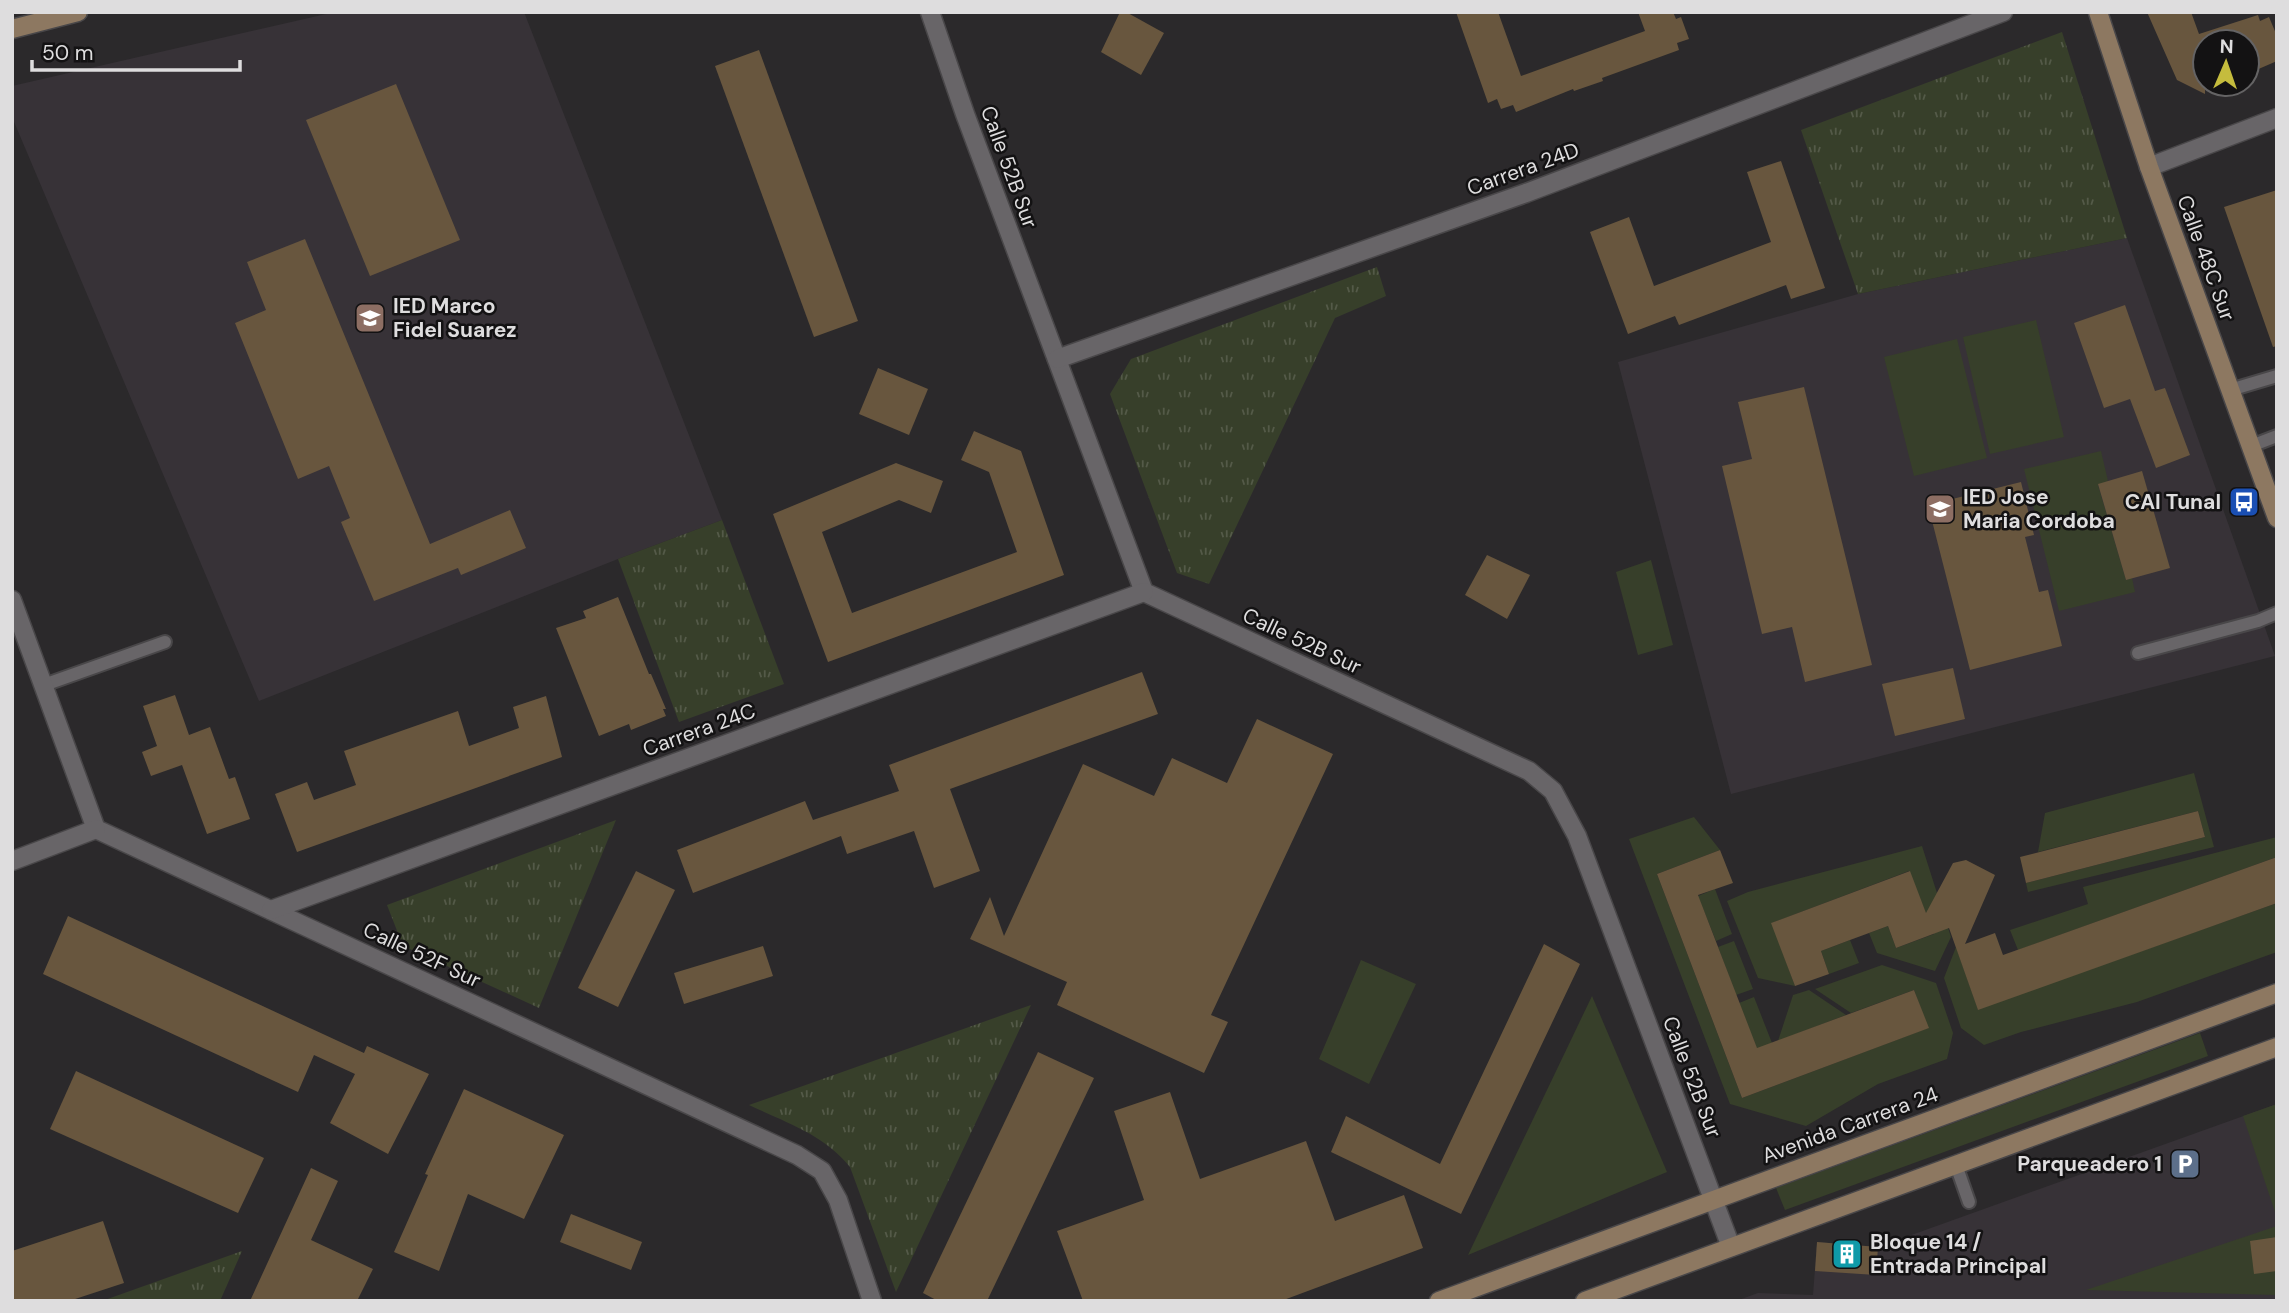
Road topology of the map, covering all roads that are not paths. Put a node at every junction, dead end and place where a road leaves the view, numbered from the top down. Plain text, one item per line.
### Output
1 (78, 12) edge
2 (930, 12) edge
3 (2003, 12) edge
4 (2098, 12) edge
5 (12, 29) edge
6 (2277, 118) edge
7 (2149, 167) junction
8 (1056, 359) junction
9 (2277, 376) edge
10 (2230, 390) junction
11 (2277, 436) edge
12 (2277, 445) edge
13 (2252, 450) junction
14 (2277, 518) edge
15 (1144, 592) junction
16 (12, 600) edge
17 (2277, 613) edge
18 (165, 642) dead end
19 (2138, 653) dead end
20 (44, 685) junction
21 (96, 829) junction
22 (12, 861) edge
23 (271, 910) junction
24 (2277, 993) edge
25 (2277, 1047) edge
26 (1956, 1165) junction
27 (1713, 1200) junction
28 (1969, 1202) dead end
29 (1731, 1247) junction
30 (872, 1301) edge
31 (1439, 1301) edge
32 (1585, 1301) edge

1 - 5 main road
2 - 8 street, Calle 52B Sur
3 - 8 street, Carrera 24D
4 - 7 main road, Calle 48C Sur
6 - 7 street
7 - 10 main road, Calle 48C Sur
8 - 15 street, Calle 52B Sur
9 - 10 lane
10 - 13 main road, Calle 48C Sur
11 - 13 lane
12 - 13 lane
13 - 14 main road, Calle 48C Sur
15 - 23 street, Carrera 24C
15 - 27 street, Calle 52B Sur
16 - 20 street
17 - 19 lane
18 - 20 lane
20 - 21 street
21 - 22 street
21 - 23 street, Calle 52F Sur
23 - 30 street, Calle 52F Sur
24 - 27 main road, Avenida Carrera 24
25 - 26 main road
26 - 28 lane
26 - 29 main road
27 - 29 street, Calle 52B Sur
27 - 31 main road, Avenida Carrera 24
29 - 32 main road

